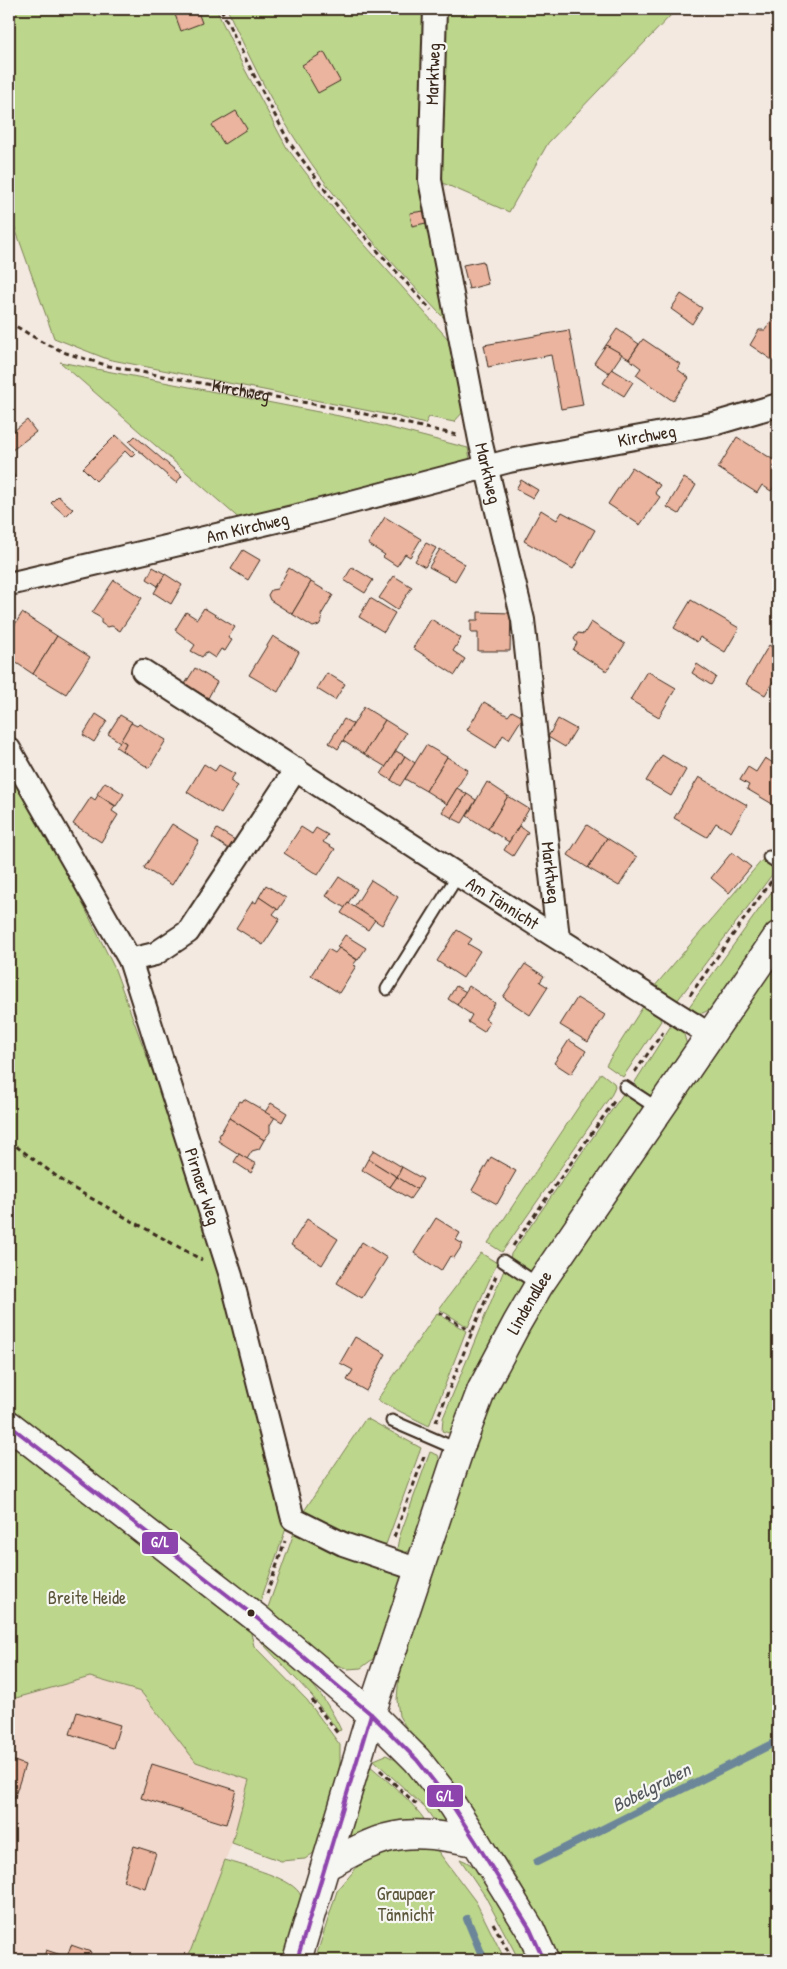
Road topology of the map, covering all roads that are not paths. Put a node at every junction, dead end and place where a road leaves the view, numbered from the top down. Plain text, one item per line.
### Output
1 (435, 9) edge
2 (778, 405) edge
3 (486, 468) junction
4 (9, 584) edge
5 (143, 671) dead end
6 (9, 749) edge
7 (296, 769) junction
8 (458, 875) junction
9 (778, 936) edge
10 (558, 938) junction
11 (130, 960) junction
12 (387, 988) dead end
13 (710, 1035) junction
14 (625, 1086) dead end
15 (660, 1110) junction
16 (503, 1261) dead end
17 (539, 1284) junction
18 (392, 1421) dead end
19 (9, 1425) edge
20 (459, 1450) junction
21 (419, 1570) junction
22 (371, 1714) junction
23 (476, 1842) junction
24 (326, 1866) junction
25 (296, 1960) edge
26 (544, 1960) edge

1 - 3 street, Marktweg
2 - 3 street, Kirchweg
3 - 4 street, Am Kirchweg
3 - 10 street, Marktweg
5 - 7 street, Am Tännicht
6 - 11 street, Pirnaer Weg
7 - 8 street, Am Tännicht
7 - 11 street
8 - 10 street, Am Tännicht
8 - 12 lane
9 - 13 street, Lindenallee
10 - 13 street, Am Tännicht
11 - 21 street, Pirnaer Weg
13 - 15 street, Lindenallee
14 - 15 lane
15 - 17 street, Lindenallee
16 - 17 lane
17 - 20 street, Lindenallee
18 - 20 lane
19 - 22 street
20 - 21 street, Lindenallee
21 - 22 street, Lindenallee
22 - 23 street
22 - 24 street, Lindenallee
23 - 24 street
23 - 26 street
24 - 25 street, Lindenallee

